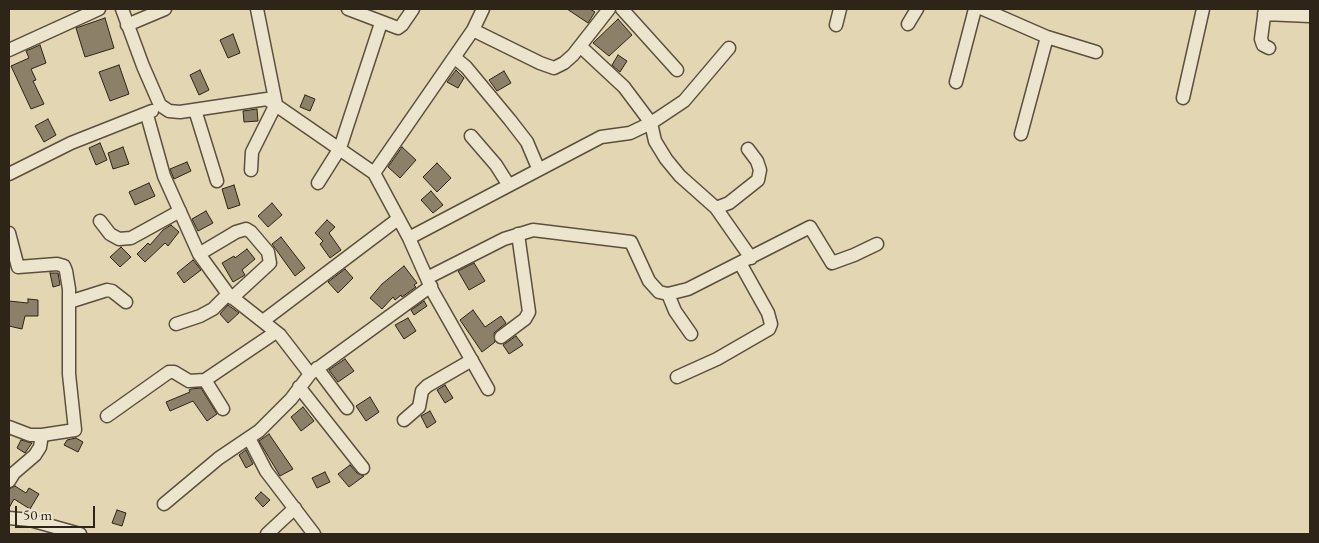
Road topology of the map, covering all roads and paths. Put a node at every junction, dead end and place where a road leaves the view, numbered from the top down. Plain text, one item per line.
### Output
1 (99, 9) edge
2 (122, 9) edge
3 (165, 9) edge
4 (257, 9) edge
5 (348, 9) edge
6 (413, 9) edge
7 (483, 9) edge
8 (609, 9) edge
9 (622, 9) edge
10 (840, 9) edge
11 (917, 9) edge
12 (974, 9) edge
13 (983, 9) edge
14 (1203, 9) edge
15 (1264, 11) edge
16 (1310, 16) edge
17 (381, 23) junction
18 (908, 24) dead end
19 (128, 25) junction
20 (836, 25) dead end
21 (474, 30) junction
22 (1047, 37) junction
23 (580, 46) junction
24 (728, 48) dead end
25 (1269, 48) dead end
26 (9, 50) edge
27 (1096, 52) dead end
28 (455, 58) junction
29 (677, 70) dead end
30 (956, 82) dead end
31 (1183, 98) dead end
32 (276, 104) junction
33 (160, 105) junction
34 (195, 110) junction
35 (147, 115) junction
36 (651, 123) junction
37 (1021, 134) dead end
38 (471, 136) dead end
39 (340, 148) junction
40 (748, 148) dead end
41 (538, 168) junction
42 (250, 170) dead end
43 (374, 173) junction
44 (9, 174) edge
45 (217, 181) dead end
46 (318, 183) dead end
47 (508, 184) junction
48 (716, 208) junction
49 (180, 211) junction
50 (398, 219) junction
51 (100, 221) dead end
52 (9, 233) edge
53 (518, 234) junction
54 (409, 238) junction
55 (877, 244) dead end
56 (199, 254) junction
57 (746, 261) junction
58 (14, 270) edge
59 (429, 282) junction
60 (668, 294) junction
61 (230, 296) junction
62 (69, 302) junction
63 (126, 302) dead end
64 (262, 321) junction
65 (176, 324) dead end
66 (276, 332) junction
67 (690, 334) dead end
68 (501, 337) dead end
69 (472, 360) junction
70 (314, 371) junction
71 (677, 378) dead end
72 (205, 380) junction
73 (299, 387) junction
74 (488, 389) dead end
75 (347, 408) dead end
76 (223, 409) dead end
77 (107, 416) dead end
78 (404, 420) dead end
79 (9, 428) edge
80 (42, 435) junction
81 (249, 438) junction
82 (362, 468) dead end
83 (9, 481) edge
84 (164, 504) dead end
85 (295, 508) junction
86 (9, 518) edge
87 (80, 534) edge
88 (267, 534) edge
89 (314, 534) edge

1 - 26 street
2 - 19 street
3 - 19 street
4 - 32 street
5 - 17 street
6 - 17 street
7 - 21 street
8 - 23 street
9 - 29 street
10 - 20 street
11 - 18 street
12 - 30 street
13 - 22 street
14 - 31 street
15 - 16 street
15 - 25 street
17 - 39 street
19 - 33 street
21 - 23 street
21 - 28 street
22 - 27 street
22 - 37 street
23 - 36 street
24 - 36 street
28 - 41 street
28 - 43 street
32 - 34 street
32 - 39 street
32 - 42 street
33 - 34 street
33 - 35 street
34 - 45 street
35 - 44 street
35 - 49 street
36 - 41 street
36 - 48 street
38 - 47 street
39 - 43 street
39 - 46 street
40 - 48 street
41 - 47 street
43 - 50 street
47 - 54 street
48 - 57 street
49 - 51 street
49 - 56 street
50 - 54 street
50 - 64 street
52 - 58 street
53 - 59 street
53 - 60 street
53 - 68 street
54 - 59 street
55 - 57 street
56 - 61 street
56 - 61 street
57 - 60 street
57 - 71 street
58 - 62 street
59 - 69 street
59 - 70 street
60 - 67 street
61 - 64 street
61 - 65 street
62 - 63 street
62 - 80 street
64 - 66 street
66 - 70 street
66 - 72 street
69 - 74 street
69 - 78 street
70 - 73 street
70 - 75 street
72 - 76 street
72 - 77 street
73 - 81 street
73 - 82 street
79 - 80 street
80 - 83 street
81 - 84 street
81 - 85 street
85 - 88 street
85 - 89 street
86 - 87 street

